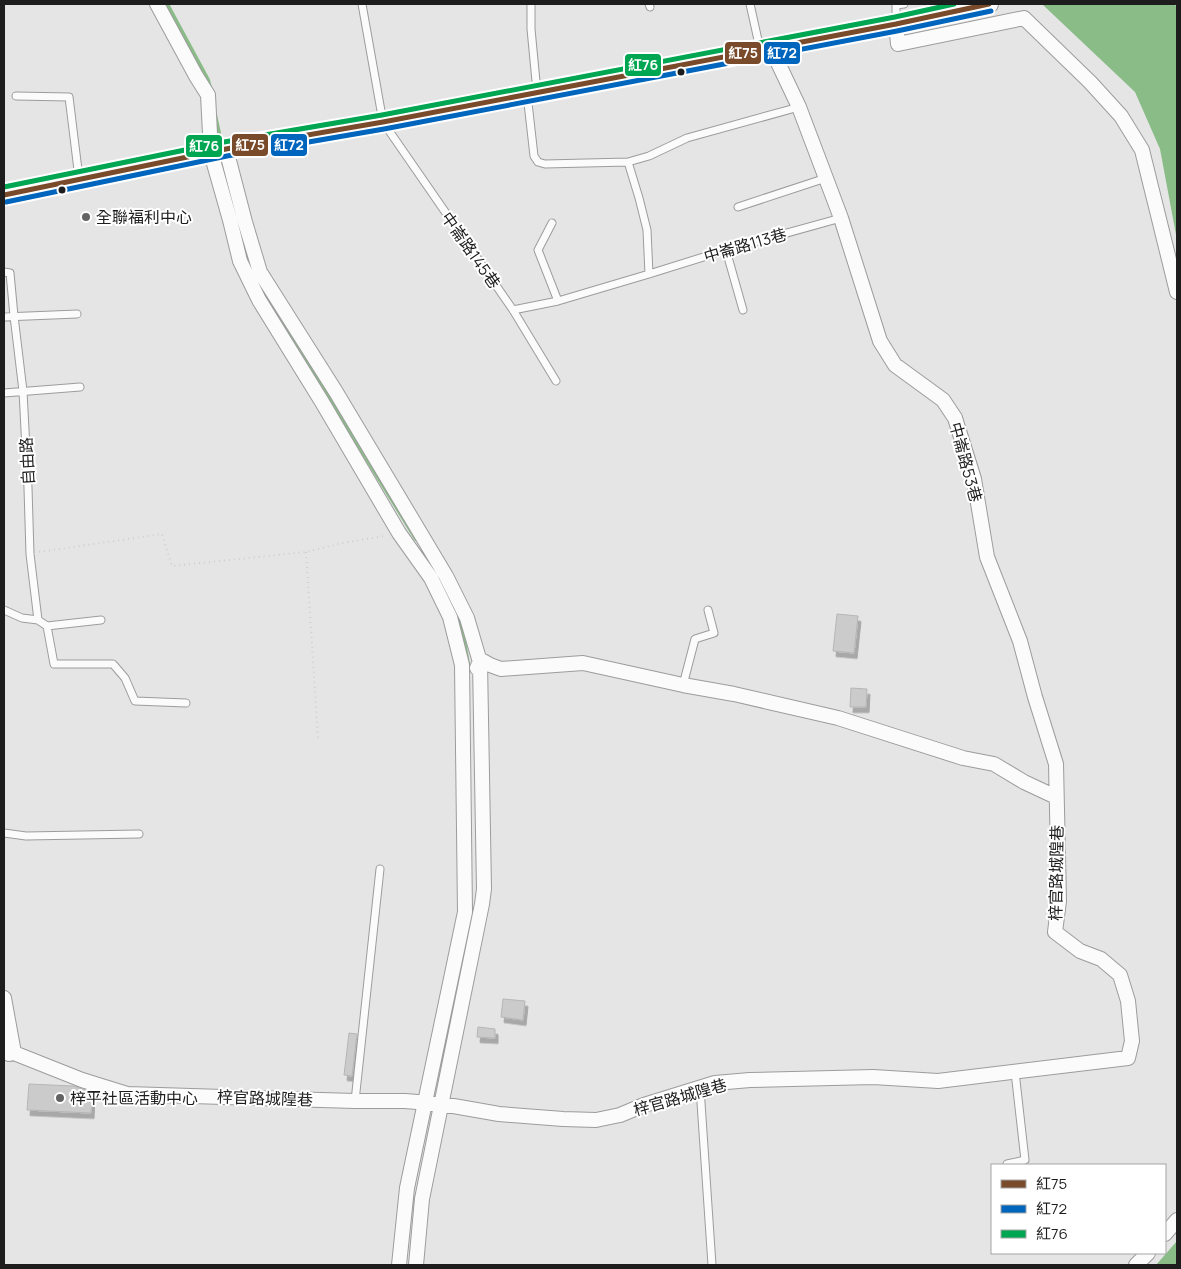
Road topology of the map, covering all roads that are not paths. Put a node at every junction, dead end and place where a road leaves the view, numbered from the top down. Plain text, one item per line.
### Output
1 (157, 4) edge
2 (362, 4) edge
3 (530, 4) edge
4 (750, 4) edge
5 (904, 4) edge
6 (989, 4) edge
7 (896, 24) junction
8 (766, 48) junction
9 (532, 93) junction
10 (16, 96) dead end
11 (799, 107) junction
12 (382, 122) junction
13 (219, 151) junction
14 (628, 162) junction
15 (826, 178) junction
16 (80, 180) junction
17 (4, 195) edge
18 (738, 207) dead end
19 (841, 218) junction
20 (552, 223) dead end
21 (726, 250) junction
22 (4, 272) edge
23 (649, 274) junction
24 (1177, 292) edge
25 (558, 301) junction
26 (513, 310) junction
27 (743, 310) dead end
28 (78, 314) dead end
29 (14, 316) junction
30 (4, 317) edge
31 (556, 381) dead end
32 (80, 388) dead end
33 (23, 391) junction
34 (4, 393) edge
35 (329, 397) junction
36 (4, 610) edge
37 (708, 610) dead end
38 (38, 620) junction
39 (100, 620) dead end
40 (47, 626) junction
41 (471, 666) junction
42 (682, 685) junction
43 (186, 703) dead end
44 (1056, 797) junction
45 (4, 833) edge
46 (138, 834) dead end
47 (380, 869) dead end
48 (474, 889) junction
49 (4, 998) edge
50 (7, 1052) edge
51 (1015, 1072) junction
52 (700, 1088) junction
53 (355, 1100) junction
54 (424, 1103) junction
55 (442, 1104) junction
56 (1007, 1164) dead end
57 (1177, 1220) edge
58 (1166, 1233) edge
59 (1147, 1254) edge
60 (399, 1265) edge
61 (416, 1265) edge
62 (712, 1265) edge
63 (1136, 1265) edge

1 - 13 street
2 - 12 lane
3 - 9 lane
4 - 8 lane
5 - 7 lane
6 - 7 street
7 - 8 street
7 - 24 street
8 - 9 street
8 - 11 street, 中崙路53巷
9 - 12 street
9 - 14 lane
10 - 16 lane
11 - 14 lane
11 - 15 street, 中崙路53巷
12 - 13 street
12 - 26 lane, 中崙路145巷
13 - 16 street
13 - 35 street
14 - 23 lane
15 - 18 lane
15 - 19 street, 中崙路53巷
16 - 17 street
19 - 21 lane, 中崙路113巷
19 - 44 street, 中崙路53巷
20 - 25 lane
21 - 23 lane, 中崙路113巷
21 - 27 lane
22 - 29 lane, 自由路
23 - 25 lane, 中崙路113巷
25 - 26 lane, 中崙路113巷
26 - 31 lane, 中崙路145巷
28 - 29 lane
29 - 30 lane
29 - 33 lane, 自由路
32 - 33 lane
33 - 34 lane
33 - 38 lane, 自由路
35 - 41 street
35 - 41 street
36 - 38 lane
37 - 42 lane
38 - 40 lane
39 - 40 lane
40 - 43 lane
41 - 42 street
41 - 48 street
41 - 48 street
42 - 44 street
44 - 51 street, 梓官路城隍巷
45 - 46 lane
47 - 53 lane
48 - 54 street
48 - 55 street
49 - 50 street
50 - 53 street, 梓官路城隍巷
51 - 52 street, 梓官路城隍巷
51 - 56 lane
52 - 55 street, 梓官路城隍巷
52 - 62 lane
53 - 54 street, 梓官路城隍巷
54 - 55 street, 梓官路城隍巷
54 - 60 street
55 - 61 street
57 - 58 street
59 - 63 street

